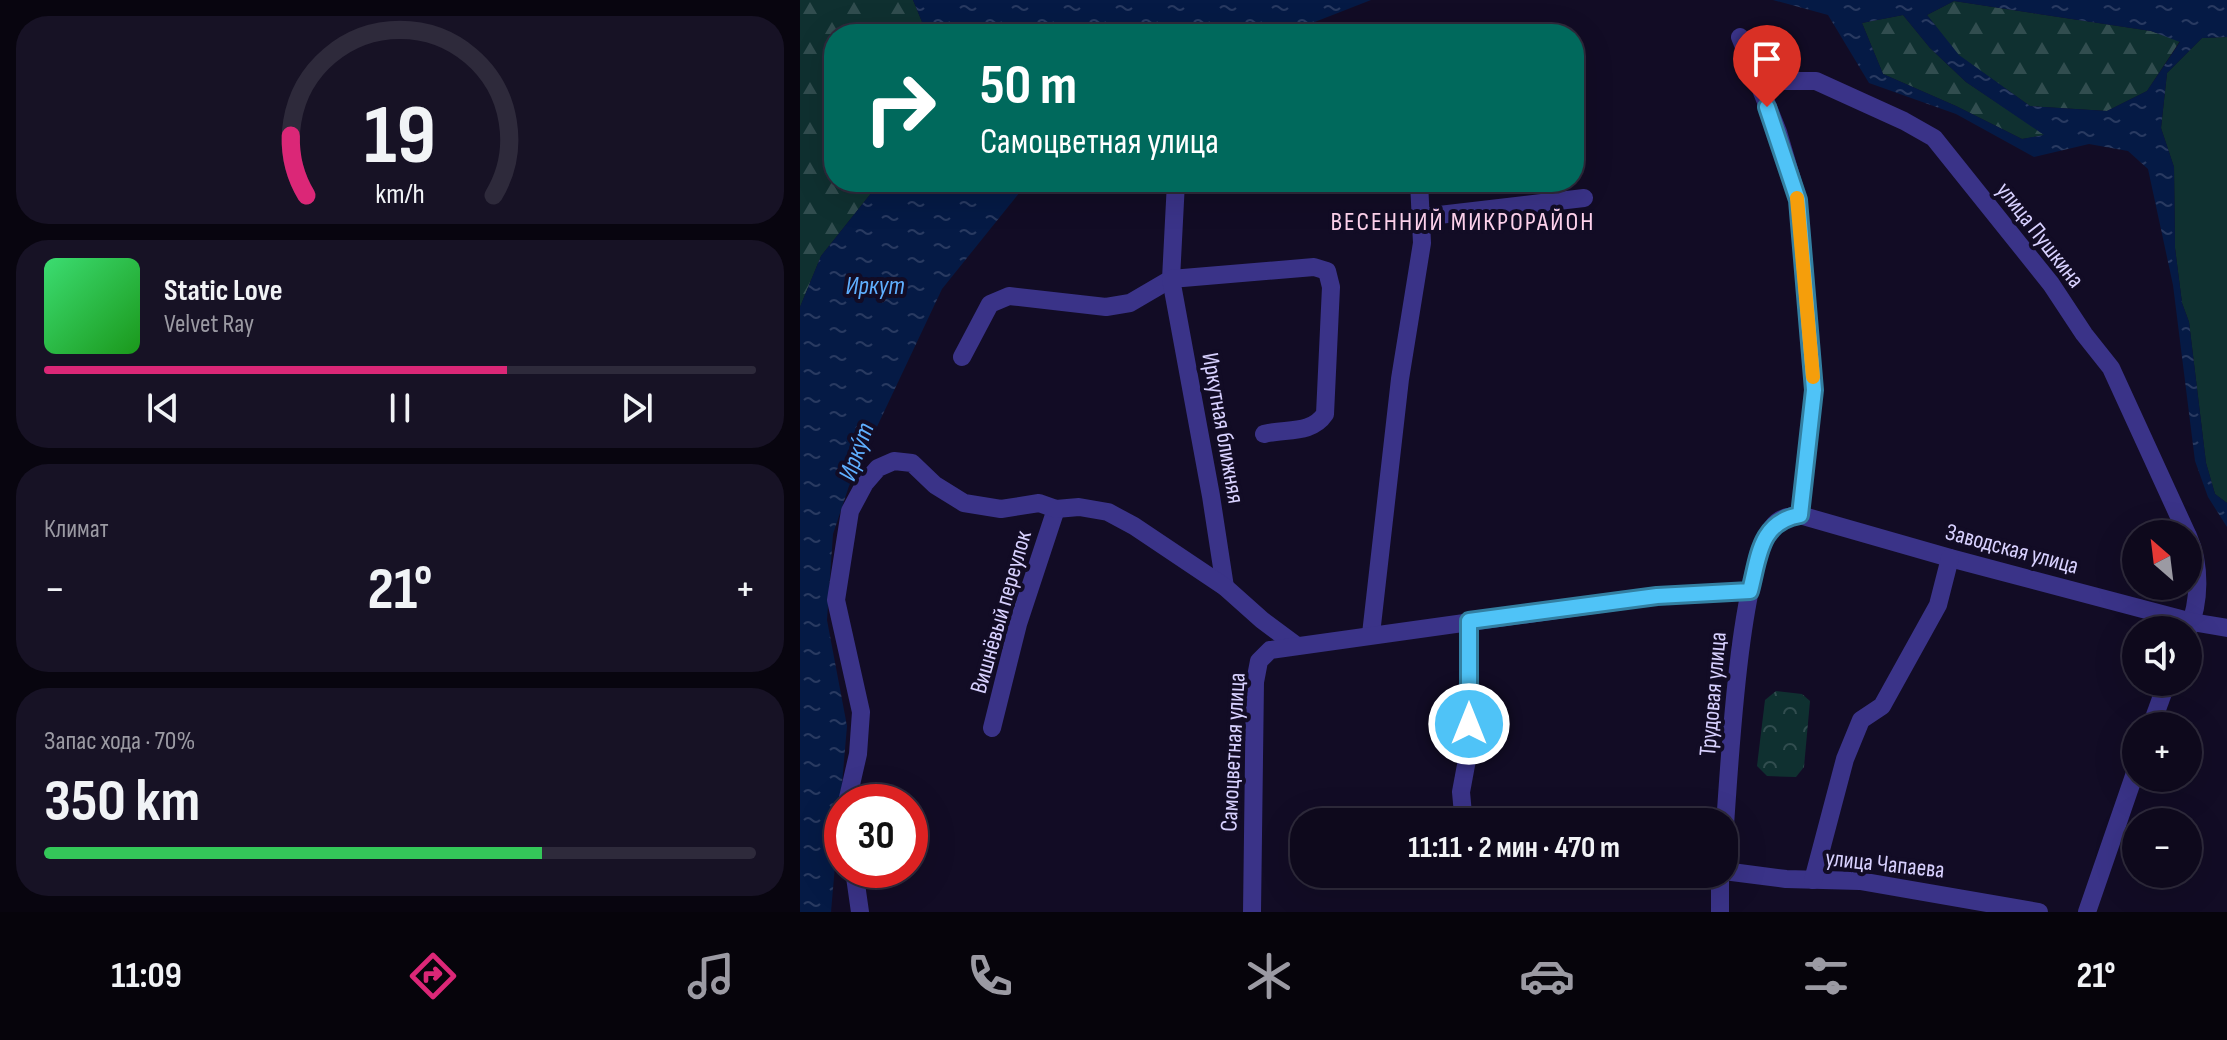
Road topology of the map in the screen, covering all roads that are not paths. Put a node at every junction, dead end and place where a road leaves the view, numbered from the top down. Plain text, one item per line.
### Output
1 (1740, 37) dead end
2 (1757, 81) junction
3 (1175, 192) edge
4 (1420, 192) edge
5 (1584, 198) dead end
6 (1422, 217) junction
7 (1171, 279) junction
8 (962, 357) dead end
9 (1264, 434) dead end
10 (1056, 509) junction
11 (1792, 516) junction
12 (2181, 520) edge
13 (1950, 558) junction
14 (1225, 587) junction
15 (1750, 591) junction
16 (2155, 616) edge
17 (1469, 621) junction
18 (2202, 627) edge
19 (2227, 628) edge
20 (1371, 634) junction
21 (1297, 646) junction
22 (992, 728) dead end
23 (851, 784) edge
24 (2128, 792) edge
25 (1462, 808) edge
26 (1727, 808) edge
27 (1738, 874) edge
28 (1813, 880) junction
29 (857, 888) edge
30 (1721, 888) edge
31 (860, 912) edge
32 (1252, 912) edge
33 (1720, 912) edge
34 (2039, 912) edge
35 (2087, 912) edge

1 - 2 street
2 - 11 street
2 - 12 street, улица Пушкина
3 - 7 street, Иркутная ближняя
4 - 6 street
5 - 6 street
6 - 20 street
7 - 8 street
7 - 9 street
7 - 14 street, Иркутная ближняя
10 - 14 street
10 - 22 street, Вишнёвый переулок
10 - 23 street
11 - 13 street, Заводская улица
11 - 15 street, Трудовая улица
13 - 16 street, Заводская улица
13 - 28 street
14 - 21 street
15 - 17 street, Самоцветная улица
15 - 26 street, Трудовая улица
17 - 20 street, Самоцветная улица
17 - 25 street
18 - 19 street, Заводская улица
20 - 21 street, Самоцветная улица
21 - 32 street, Самоцветная улица
24 - 35 street
27 - 28 street, улица Чапаева
28 - 34 street, улица Чапаева
29 - 31 street
30 - 33 street

